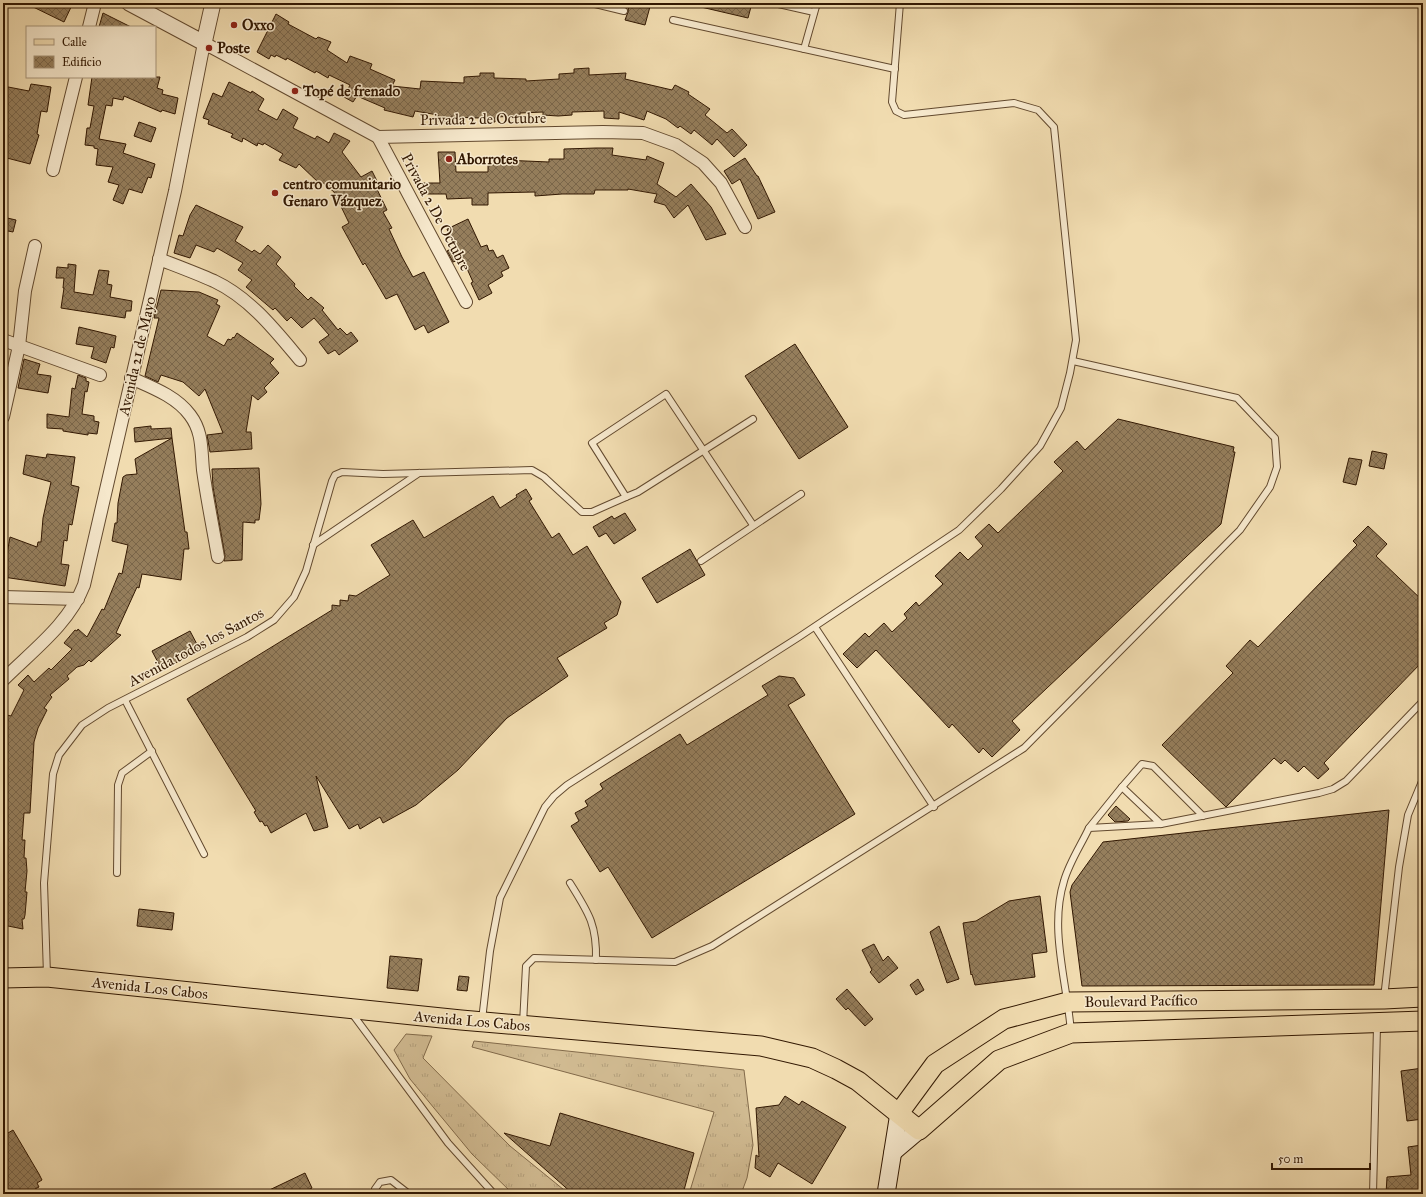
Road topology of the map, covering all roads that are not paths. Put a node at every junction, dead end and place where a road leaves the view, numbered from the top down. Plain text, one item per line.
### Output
1 (95, 3) edge
2 (129, 3) edge
3 (213, 3) edge
4 (591, 3) edge
5 (774, 3) edge
6 (816, 3) edge
7 (900, 3) edge
8 (145, 7) edge
9 (624, 11) dead end
10 (814, 12) junction
11 (672, 20) dead end
12 (89, 26) edge
13 (204, 43) junction
14 (804, 49) junction
15 (895, 69) junction
16 (76, 78) edge
17 (378, 137) junction
18 (53, 170) dead end
19 (745, 227) dead end
20 (35, 246) dead end
21 (159, 259) junction
22 (466, 302) dead end
23 (3, 340) edge
24 (19, 346) junction
25 (300, 360) dead end
26 (1073, 360) junction
27 (100, 375) dead end
28 (131, 378) junction
29 (3, 417) edge
30 (753, 419) dead end
31 (703, 450) junction
32 (419, 473) junction
33 (801, 494) dead end
34 (626, 497) junction
35 (753, 525) junction
36 (313, 545) junction
37 (218, 557) dead end
38 (701, 561) dead end
39 (3, 597) edge
40 (78, 599) junction
41 (815, 627) junction
42 (3, 680) edge
43 (125, 700) junction
44 (1423, 701) edge
45 (152, 751) junction
46 (1423, 780) edge
47 (1122, 787) junction
48 (934, 806) junction
49 (1203, 816) junction
50 (1161, 824) junction
51 (1089, 828) junction
52 (204, 854) dead end
53 (117, 873) dead end
54 (570, 883) dead end
55 (596, 960) junction
56 (47, 977) junction
57 (3, 978) edge
58 (1423, 997) edge
59 (1384, 999) junction
60 (1068, 1002) junction
61 (349, 1009) junction
62 (1423, 1021) edge
63 (481, 1022) junction
64 (1378, 1022) junction
65 (523, 1026) junction
66 (1072, 1033) junction
67 (899, 1114) junction
68 (919, 1130) junction
69 (893, 1152) junction
70 (377, 1194) edge
71 (409, 1194) edge
72 (494, 1194) edge
73 (886, 1194) edge
74 (1373, 1194) edge

1 - 12 street
2 - 8 street
3 - 13 street, Avenida 21 de Mayo
4 - 9 lane
5 - 10 lane
6 - 10 lane
7 - 15 lane
8 - 13 street
10 - 14 lane
11 - 14 lane
13 - 17 street, Privada 2 de Octubre
13 - 21 street, Avenida 21 de Mayo
14 - 15 lane
15 - 26 lane
16 - 18 street
17 - 19 street, Privada 2 de Octubre
17 - 22 street, Privada 2 De Octubre
20 - 24 street
21 - 25 street
21 - 28 street, Avenida 21 de Mayo
23 - 24 street
24 - 27 street
24 - 29 street
26 - 41 lane
26 - 48 lane
28 - 37 street
28 - 40 street, Avenida 21 de Mayo
30 - 31 lane, Avenida todos los Santos
31 - 34 lane, Avenida todos los Santos
31 - 34 lane
31 - 35 lane
32 - 34 lane, Avenida todos los Santos
32 - 36 lane
32 - 36 lane, Avenida todos los Santos
33 - 35 lane
35 - 38 lane
36 - 43 lane, Avenida todos los Santos
39 - 40 street
40 - 42 street, Avenida 21 de Mayo
41 - 48 lane
41 - 63 lane
43 - 45 lane
43 - 56 lane, Avenida todos los Santos
44 - 49 lane
45 - 52 lane
45 - 53 lane
46 - 59 lane
47 - 49 lane
47 - 50 lane
47 - 51 lane
48 - 55 lane
49 - 50 lane
50 - 51 lane
51 - 60 lane
54 - 55 lane
55 - 65 lane
56 - 57 main road, Avenida Los Cabos
56 - 61 main road, Avenida Los Cabos
58 - 59 main road, Boulevard Pacífico
59 - 60 main road, Boulevard Pacífico
60 - 66 lane
60 - 67 main road, Boulevard Pacífico
61 - 63 main road, Avenida Los Cabos
61 - 72 lane
62 - 64 main road, Boulevard Pacífico
63 - 65 main road, Avenida Los Cabos
64 - 66 main road, Boulevard Pacífico
64 - 74 lane
65 - 67 main road, Avenida Los Cabos
66 - 68 main road, Boulevard Pacífico
67 - 68 main road, Avenida Los Cabos
67 - 69 main road
68 - 69 main road
69 - 73 main road
70 - 71 lane

